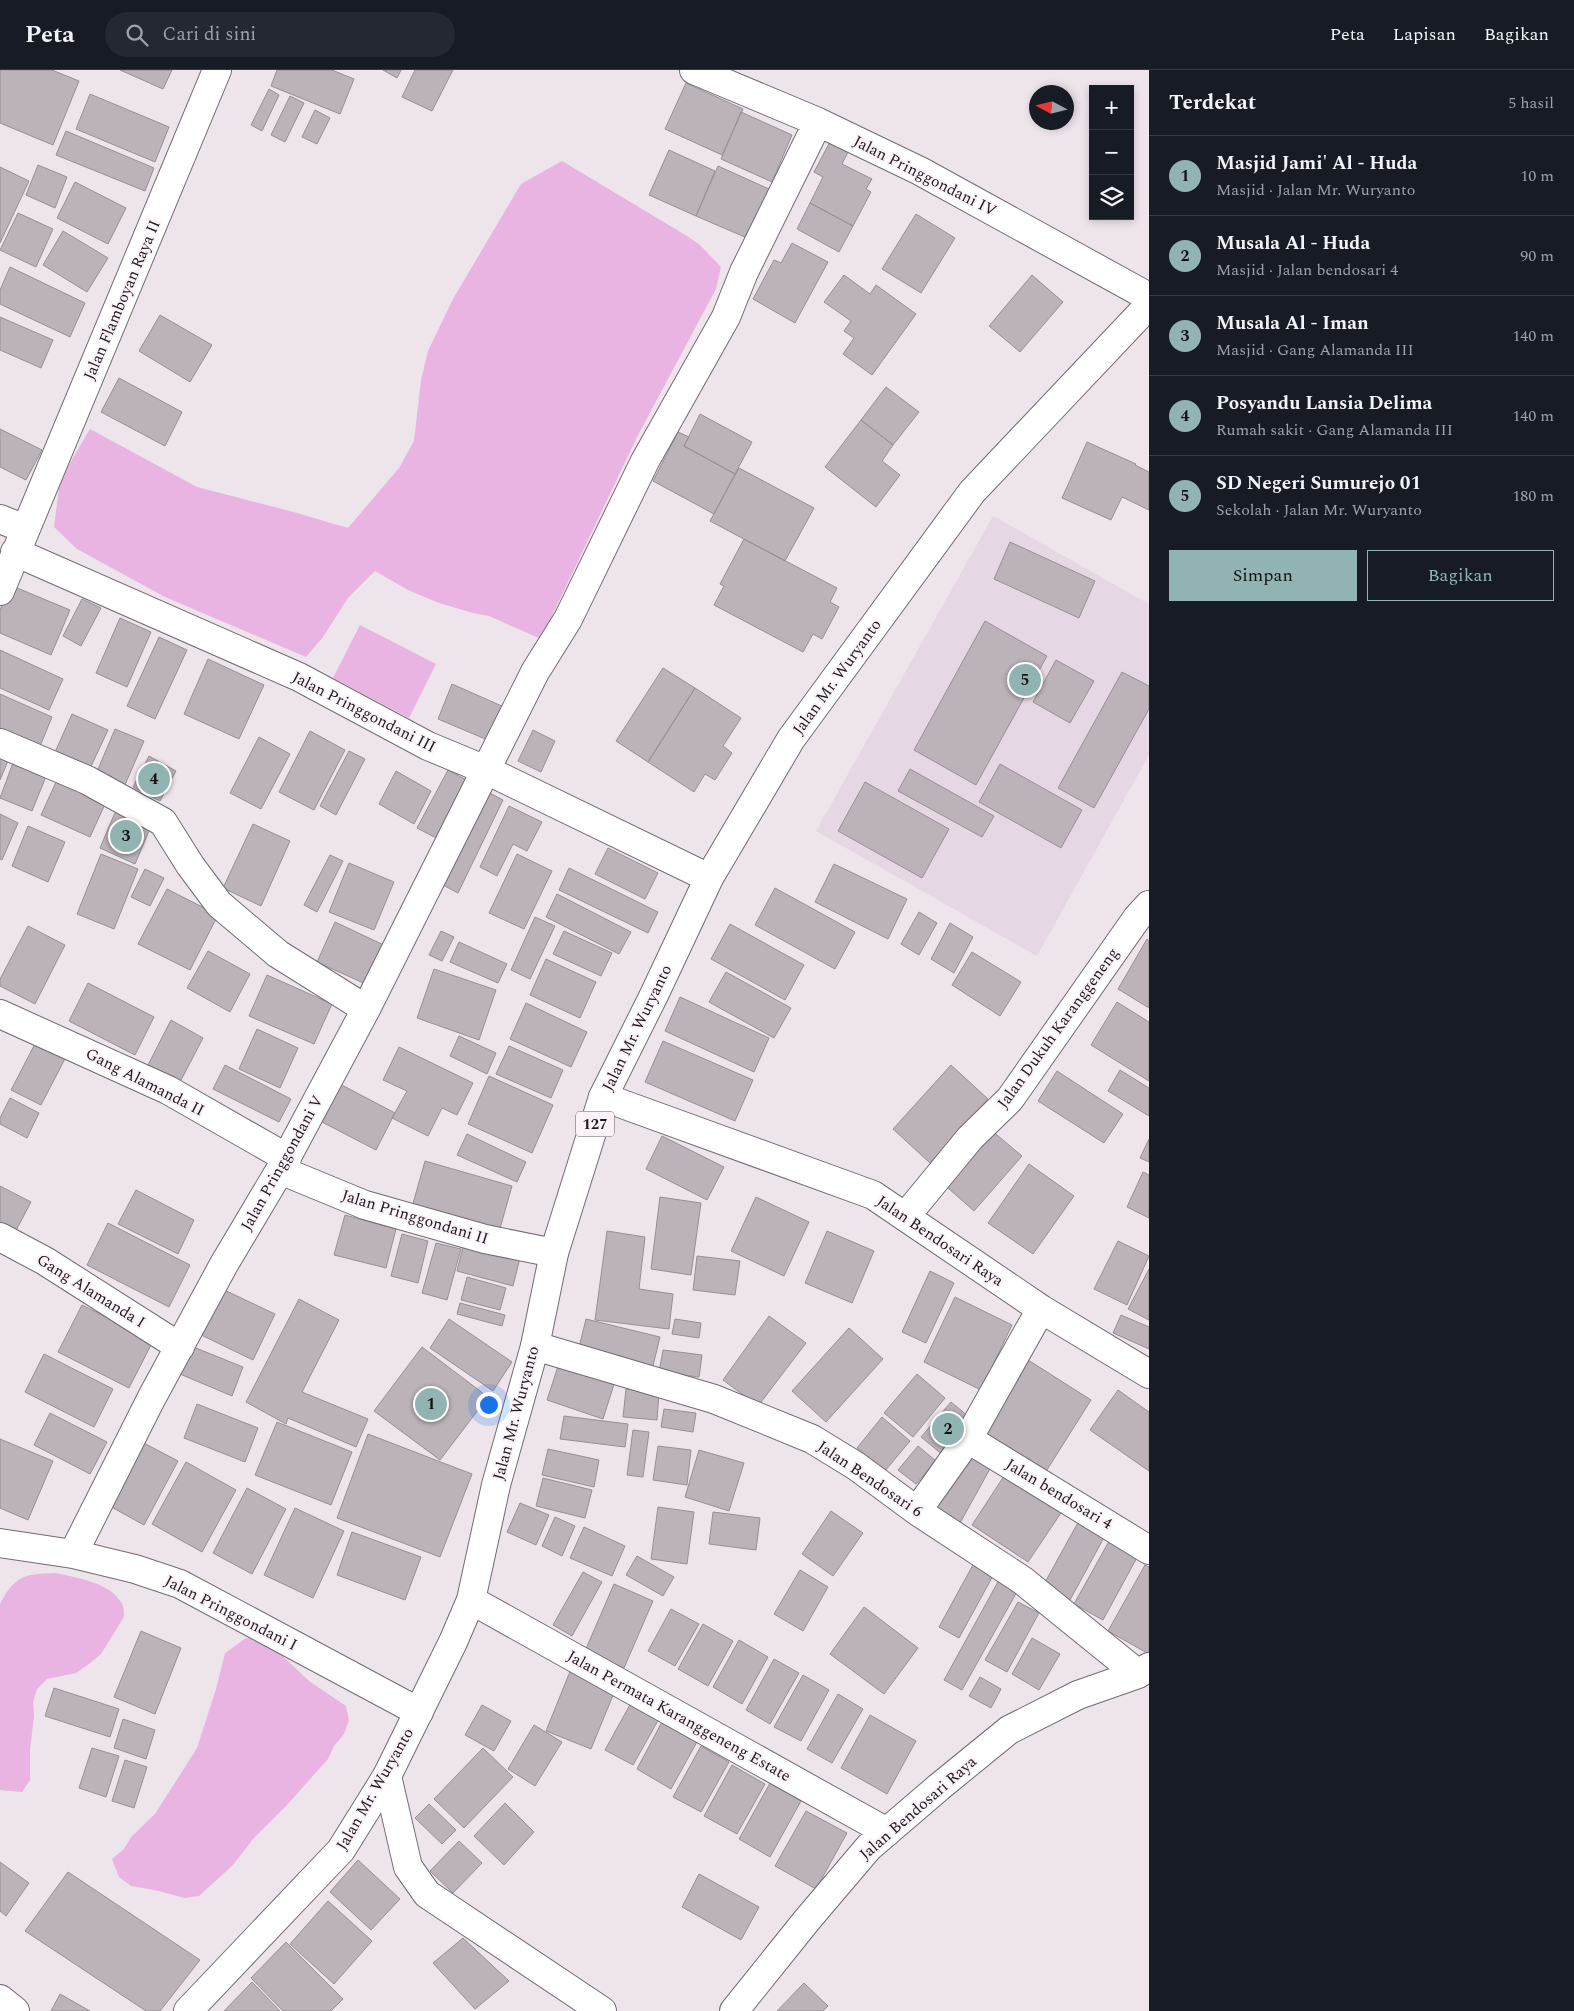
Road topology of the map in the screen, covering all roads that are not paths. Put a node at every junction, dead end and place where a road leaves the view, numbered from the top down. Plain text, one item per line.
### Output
1 (217, 70) edge
2 (694, 70) edge
3 (818, 122) junction
4 (1149, 297) edge
5 (1149, 305) edge
6 (0, 519) edge
7 (20, 541) junction
8 (0, 590) edge
9 (0, 743) edge
10 (486, 770) junction
11 (709, 878) junction
12 (1149, 905) edge
13 (366, 1009) junction
14 (0, 1014) edge
15 (603, 1097) junction
16 (283, 1164) junction
17 (905, 1217) junction
18 (0, 1237) edge
19 (554, 1253) junction
20 (1041, 1309) junction
21 (535, 1346) junction
22 (180, 1347) junction
23 (1149, 1374) edge
24 (968, 1439) junction
25 (917, 1511) junction
26 (0, 1543) edge
27 (1149, 1550) edge
28 (74, 1554) junction
29 (471, 1600) junction
30 (1144, 1670) edge
31 (419, 1712) junction
32 (387, 1776) junction
33 (887, 1832) junction
34 (0, 1999) edge
35 (15, 2011) edge
36 (188, 2011) edge
37 (602, 2011) edge
38 (734, 2011) edge

1 - 7 street, Jalan Flamboyan Raya II
2 - 3 street, Jalan Pringgondani IV
3 - 4 street, Jalan Pringgondani IV
3 - 10 street, Jalan Pringgondani V
5 - 11 street, Jalan Mr. Wuryanto / 127
6 - 7 street, Jalan Pringgondani III
7 - 8 street, Jalan Flamboyan Raya II
7 - 10 street, Jalan Pringgondani III
9 - 13 street
10 - 11 street, Jalan Pringgondani III
10 - 13 street, Jalan Pringgondani V
11 - 15 street, Jalan Mr. Wuryanto / 127
12 - 17 street, Jalan Dukuh Karanggeneng
13 - 16 street, Jalan Pringgondani V
14 - 16 street, Gang Alamanda II
15 - 17 street, Jalan Bendosari Raya
15 - 19 street, Jalan Mr. Wuryanto / 127
16 - 19 street, Jalan Pringgondani II
16 - 22 street, Jalan Pringgondani V
17 - 20 street, Jalan Bendosari Raya
18 - 22 street, Gang Alamanda I
19 - 21 street, Jalan Mr. Wuryanto / 127
20 - 23 street, Jalan Bendosari Raya
20 - 24 street
21 - 25 street, Jalan Bendosari 6
21 - 29 street, Jalan Mr. Wuryanto / 127
22 - 28 street, Jalan Pringgondani V
24 - 25 street
24 - 27 street, Jalan bendosari 4
25 - 30 street, Jalan Bendosari 6
26 - 28 street, Jalan Pringgondani I
28 - 31 street, Jalan Pringgondani I
29 - 31 street, Jalan Mr. Wuryanto / 127
29 - 33 street, Jalan Permata Karanggeneng Estate
30 - 33 street, Jalan Bendosari Raya
31 - 32 street, Jalan Mr. Wuryanto / 127
32 - 36 street, Jalan Mr. Wuryanto / 127
32 - 37 street
33 - 38 street, Jalan Bendosari Raya
34 - 35 street

